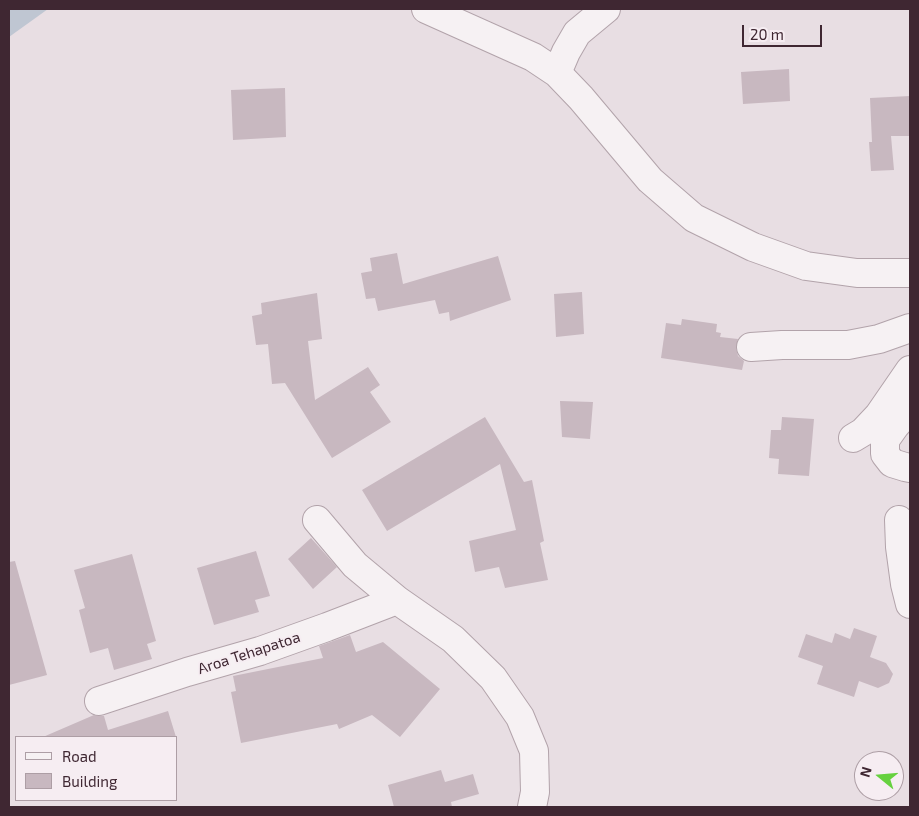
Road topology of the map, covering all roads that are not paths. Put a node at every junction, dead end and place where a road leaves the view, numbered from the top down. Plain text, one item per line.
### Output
1 (426, 9) edge
2 (606, 9) edge
3 (557, 72) junction
4 (910, 274) edge
5 (910, 328) edge
6 (751, 346) dead end
7 (910, 370) edge
8 (910, 409) edge
9 (853, 438) dead end
10 (910, 468) edge
11 (317, 520) dead end
12 (899, 520) dead end
13 (397, 600) junction
14 (910, 604) edge
15 (99, 701) dead end
16 (532, 807) edge

1 - 3 street
2 - 3 street
3 - 4 street
5 - 6 street
7 - 9 street
8 - 10 street
11 - 13 street
12 - 14 street
13 - 15 street, Aroa Tehapatoa
13 - 16 street

